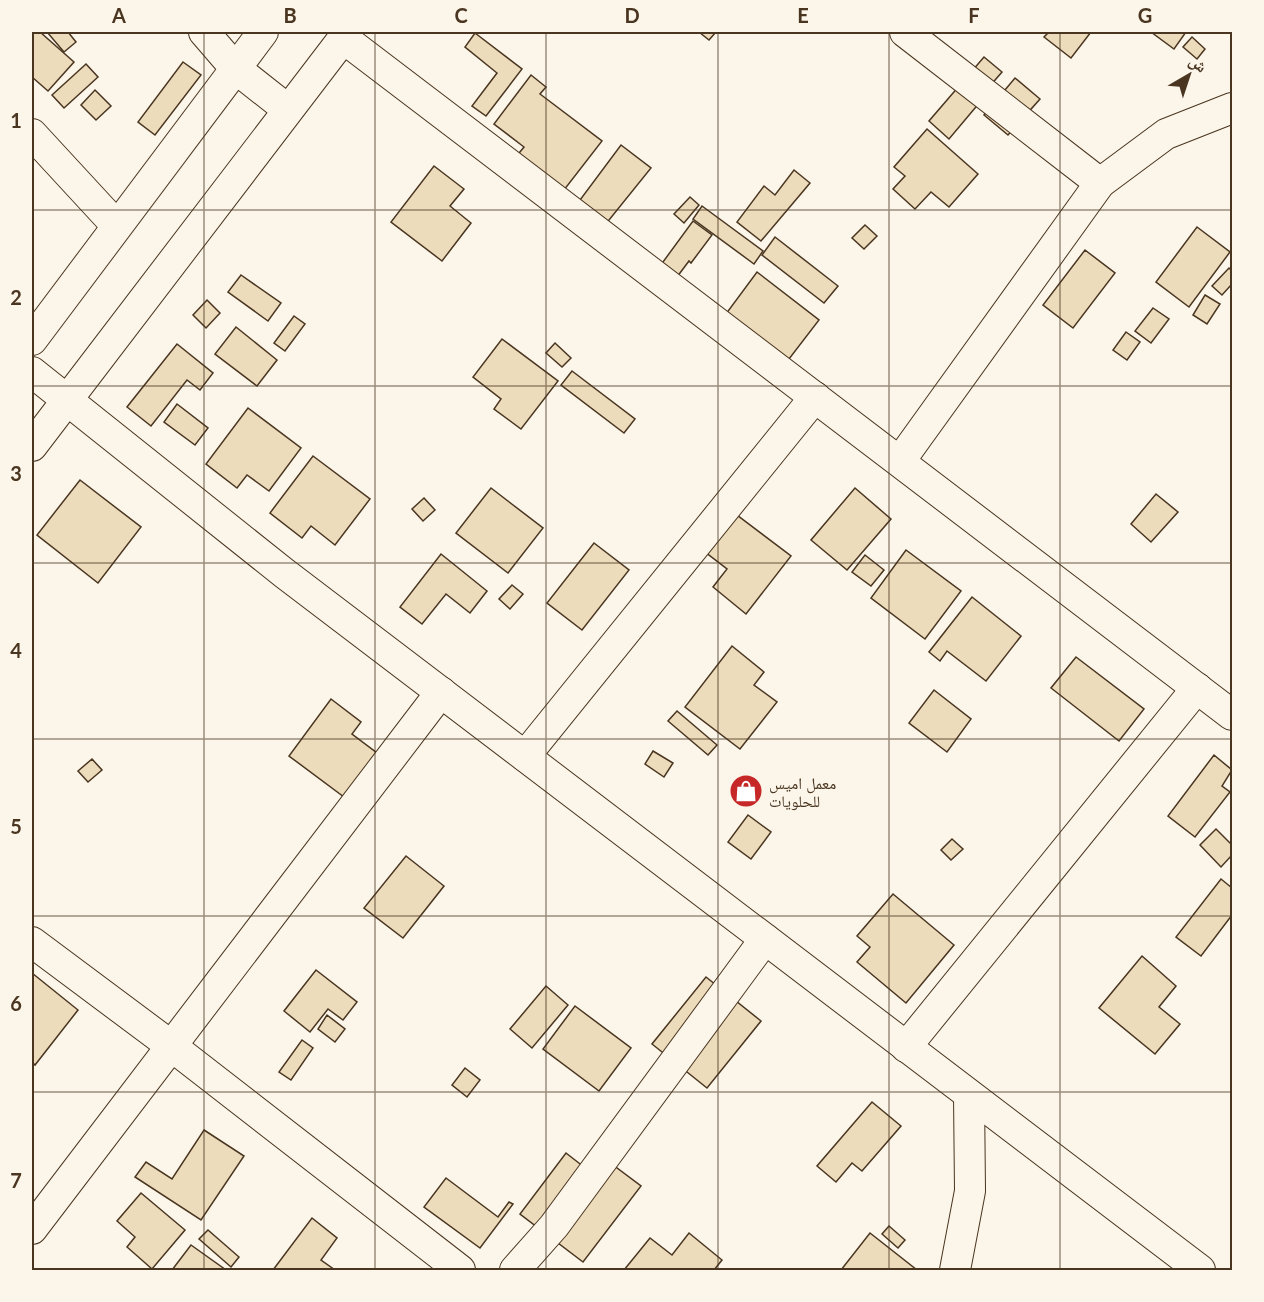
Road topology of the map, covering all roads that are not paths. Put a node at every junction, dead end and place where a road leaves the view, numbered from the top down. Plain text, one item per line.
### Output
1 (204, 32) edge
2 (262, 32) edge
3 (905, 32) edge
4 (346, 35) edge
5 (235, 68) junction
6 (1233, 108) edge
7 (287, 109) junction
8 (32, 134) edge
9 (1100, 183) junction
10 (116, 225) junction
11 (32, 340) edge
12 (32, 372) edge
13 (815, 397) junction
14 (67, 398) junction
15 (32, 446) edge
16 (900, 461) junction
17 (1197, 688) junction
18 (441, 692) junction
19 (1233, 716) edge
20 (525, 756) junction
21 (765, 939) junction
22 (32, 942) edge
23 (170, 1045) junction
24 (906, 1047) junction
25 (969, 1095) junction
26 (32, 1229) edge
27 (460, 1270) edge
28 (515, 1270) edge
29 (955, 1270) edge
30 (1200, 1270) edge

1 - 5 street
2 - 5 street
3 - 9 street
4 - 7 street
4 - 13 street
5 - 7 street
5 - 10 street
6 - 9 street
7 - 14 street
8 - 10 street
9 - 16 street
10 - 11 street
12 - 14 street
13 - 16 street
13 - 20 street
14 - 15 street
14 - 18 street
16 - 17 street
17 - 19 street
17 - 24 street
18 - 20 street
18 - 23 street
20 - 21 street
21 - 24 street
21 - 28 street
22 - 23 street
23 - 26 street
23 - 27 street
24 - 25 street
25 - 29 street
25 - 30 street

